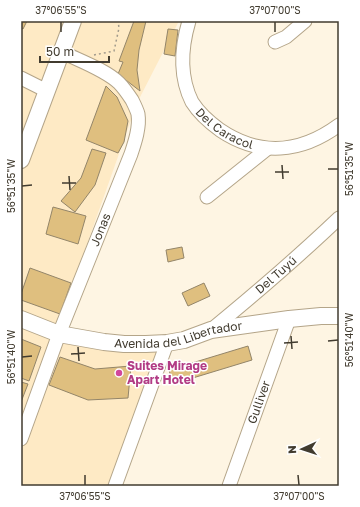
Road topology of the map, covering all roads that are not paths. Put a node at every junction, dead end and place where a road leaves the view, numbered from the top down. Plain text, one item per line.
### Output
1 (73, 21) edge
2 (189, 21) edge
3 (305, 21) edge
4 (275, 42) dead end
5 (62, 52) junction
6 (21, 78) edge
7 (47, 91) junction
8 (339, 124) edge
9 (267, 148) junction
10 (21, 160) edge
11 (207, 197) dead end
12 (339, 218) edge
13 (339, 316) edge
14 (21, 319) edge
15 (289, 319) junction
16 (211, 330) junction
17 (59, 334) junction
18 (167, 343) junction
19 (21, 439) edge
20 (116, 486) edge
21 (229, 486) edge

1 - 5 main road
2 - 9 street, Del Caracol
3 - 4 street
5 - 7 main road
5 - 17 street, Jonas
6 - 7 street
7 - 10 main road
8 - 9 street, Del Caracol
9 - 11 street
12 - 16 street, Del Tuyú
13 - 15 main road, Avenida del Libertador
14 - 17 main road, Avenida del Libertador
15 - 16 main road, Avenida del Libertador
15 - 21 street, Gulliver
16 - 18 main road, Avenida del Libertador
17 - 18 main road, Avenida del Libertador
17 - 19 street, Jonas
18 - 20 street

